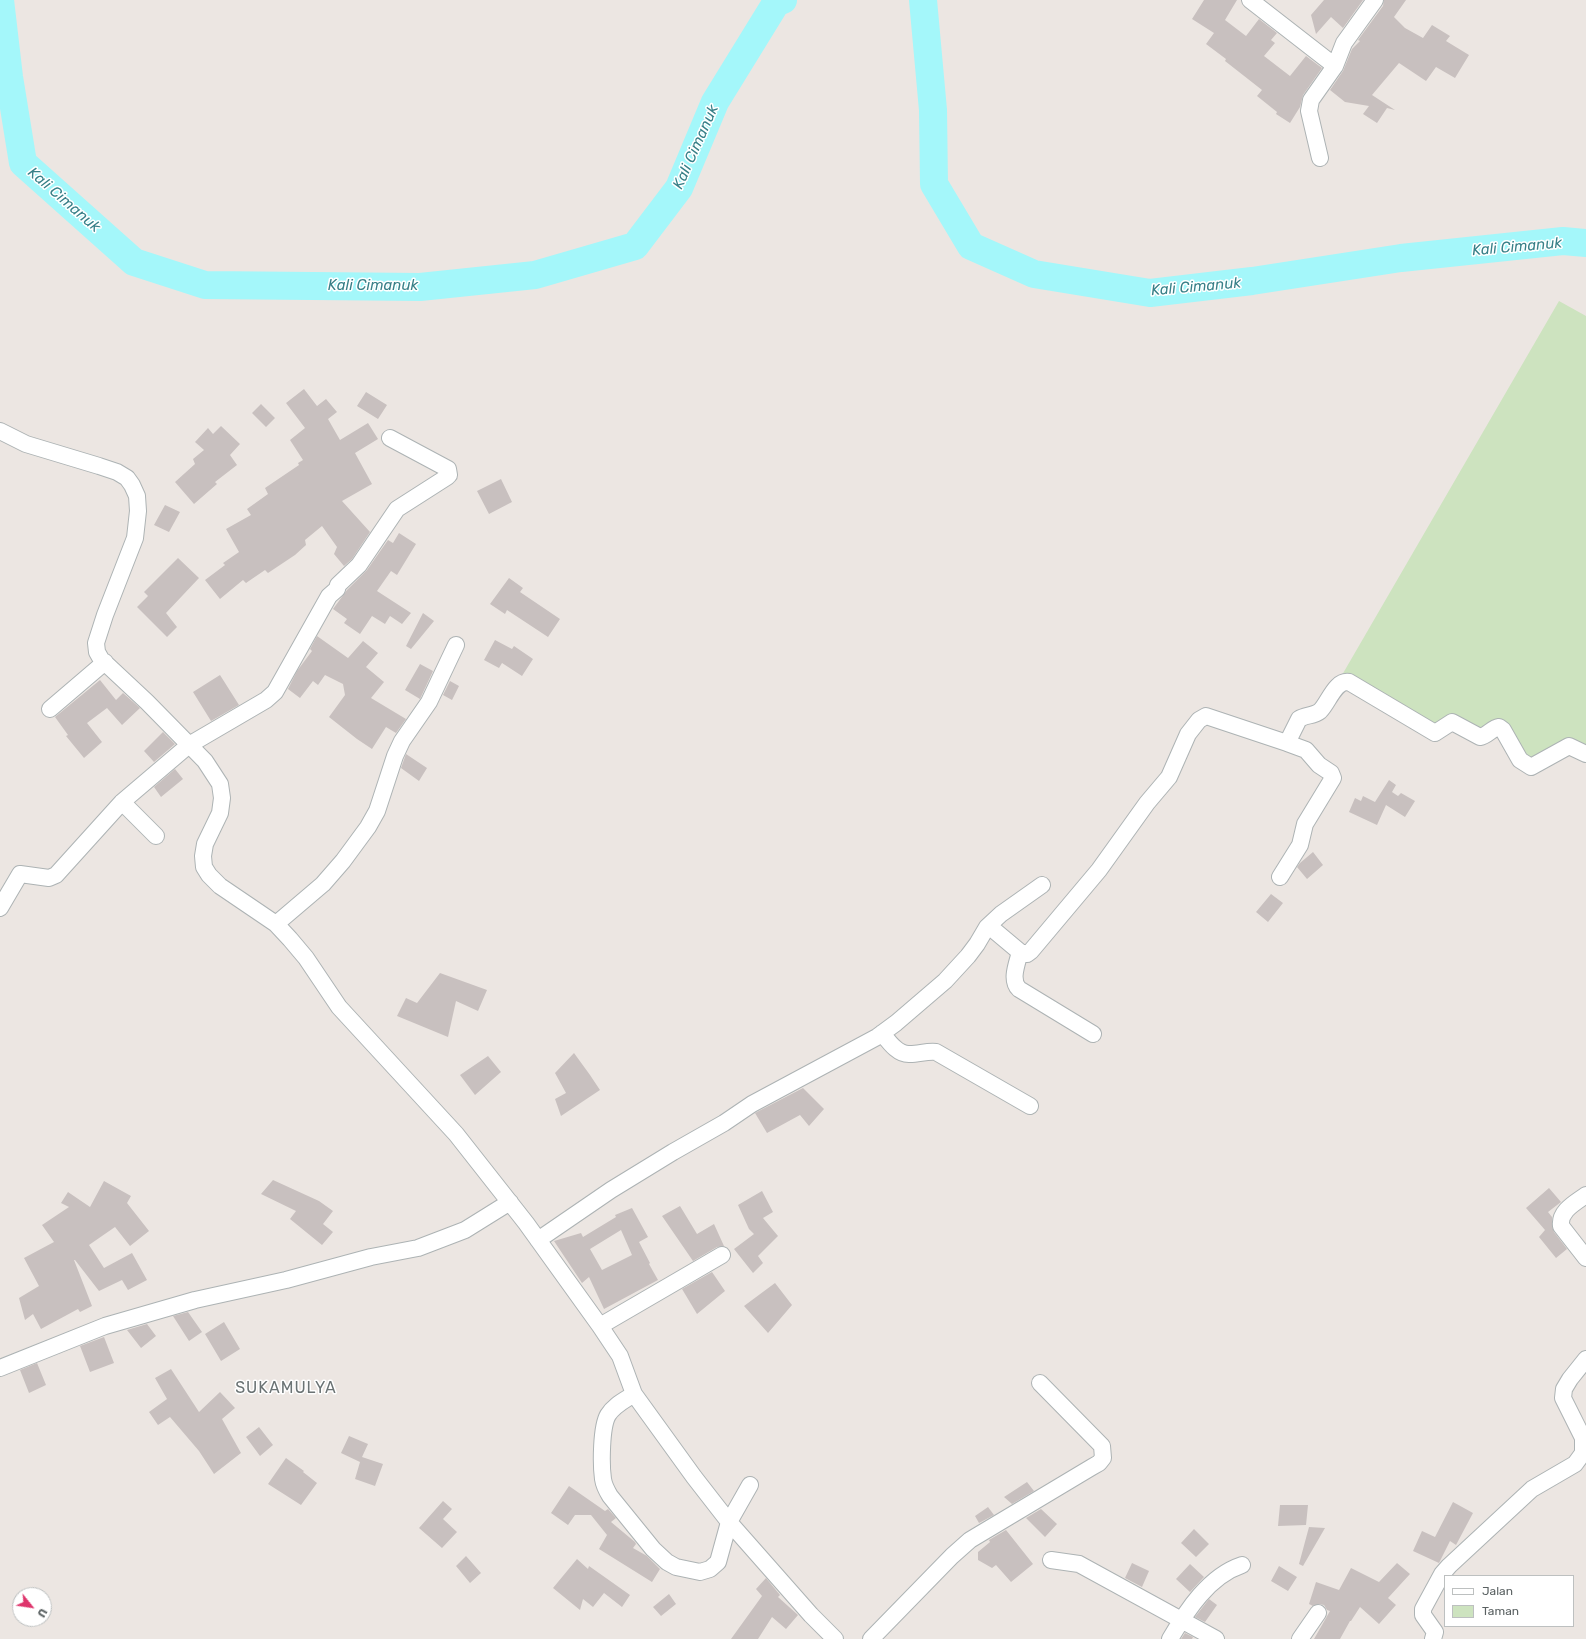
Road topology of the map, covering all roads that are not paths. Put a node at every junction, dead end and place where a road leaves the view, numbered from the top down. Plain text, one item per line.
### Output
1 (1250, 0) edge
2 (1375, 0) edge
3 (1335, 66) junction
4 (1320, 158) dead end
5 (0, 431) edge
6 (390, 438) dead end
7 (456, 645) dead end
8 (105, 662) junction
9 (50, 709) dead end
10 (1287, 743) junction
11 (189, 745) junction
12 (1586, 754) edge
13 (122, 802) junction
14 (156, 836) dead end
15 (1280, 877) dead end
16 (1042, 885) dead end
17 (0, 908) edge
18 (276, 924) junction
19 (989, 926) junction
20 (1020, 952) junction
21 (882, 1033) junction
22 (1093, 1034) dead end
23 (1030, 1106) dead end
24 (1586, 1195) edge
25 (510, 1202) junction
26 (538, 1240) junction
27 (722, 1255) dead end
28 (1586, 1258) edge
29 (600, 1326) junction
30 (1586, 1359) edge
31 (0, 1368) edge
32 (1040, 1383) dead end
33 (634, 1394) junction
34 (750, 1485) dead end
35 (729, 1522) junction
36 (1051, 1560) dead end
37 (1242, 1565) dead end
38 (1318, 1613) dead end
39 (1181, 1620) junction
40 (835, 1639) edge
41 (871, 1639) edge
42 (1170, 1639) edge
43 (1216, 1639) edge
44 (1300, 1639) edge
45 (1433, 1639) edge

1 - 3 street
2 - 3 street
3 - 4 street
5 - 8 street
6 - 11 street
7 - 18 street
8 - 9 street
8 - 11 street
10 - 12 street
10 - 15 street
10 - 20 street
11 - 13 street
11 - 18 street
13 - 14 street
13 - 17 street
16 - 19 street
18 - 25 street
19 - 20 street
19 - 21 street
20 - 22 street
21 - 23 street
21 - 26 street
24 - 28 street
25 - 26 street
25 - 31 street
26 - 29 street
27 - 29 street
29 - 33 street
30 - 45 street
32 - 41 street
33 - 35 street
33 - 35 street
34 - 35 street
35 - 40 street
36 - 39 street
37 - 39 street
38 - 44 street
39 - 42 street
39 - 43 street

